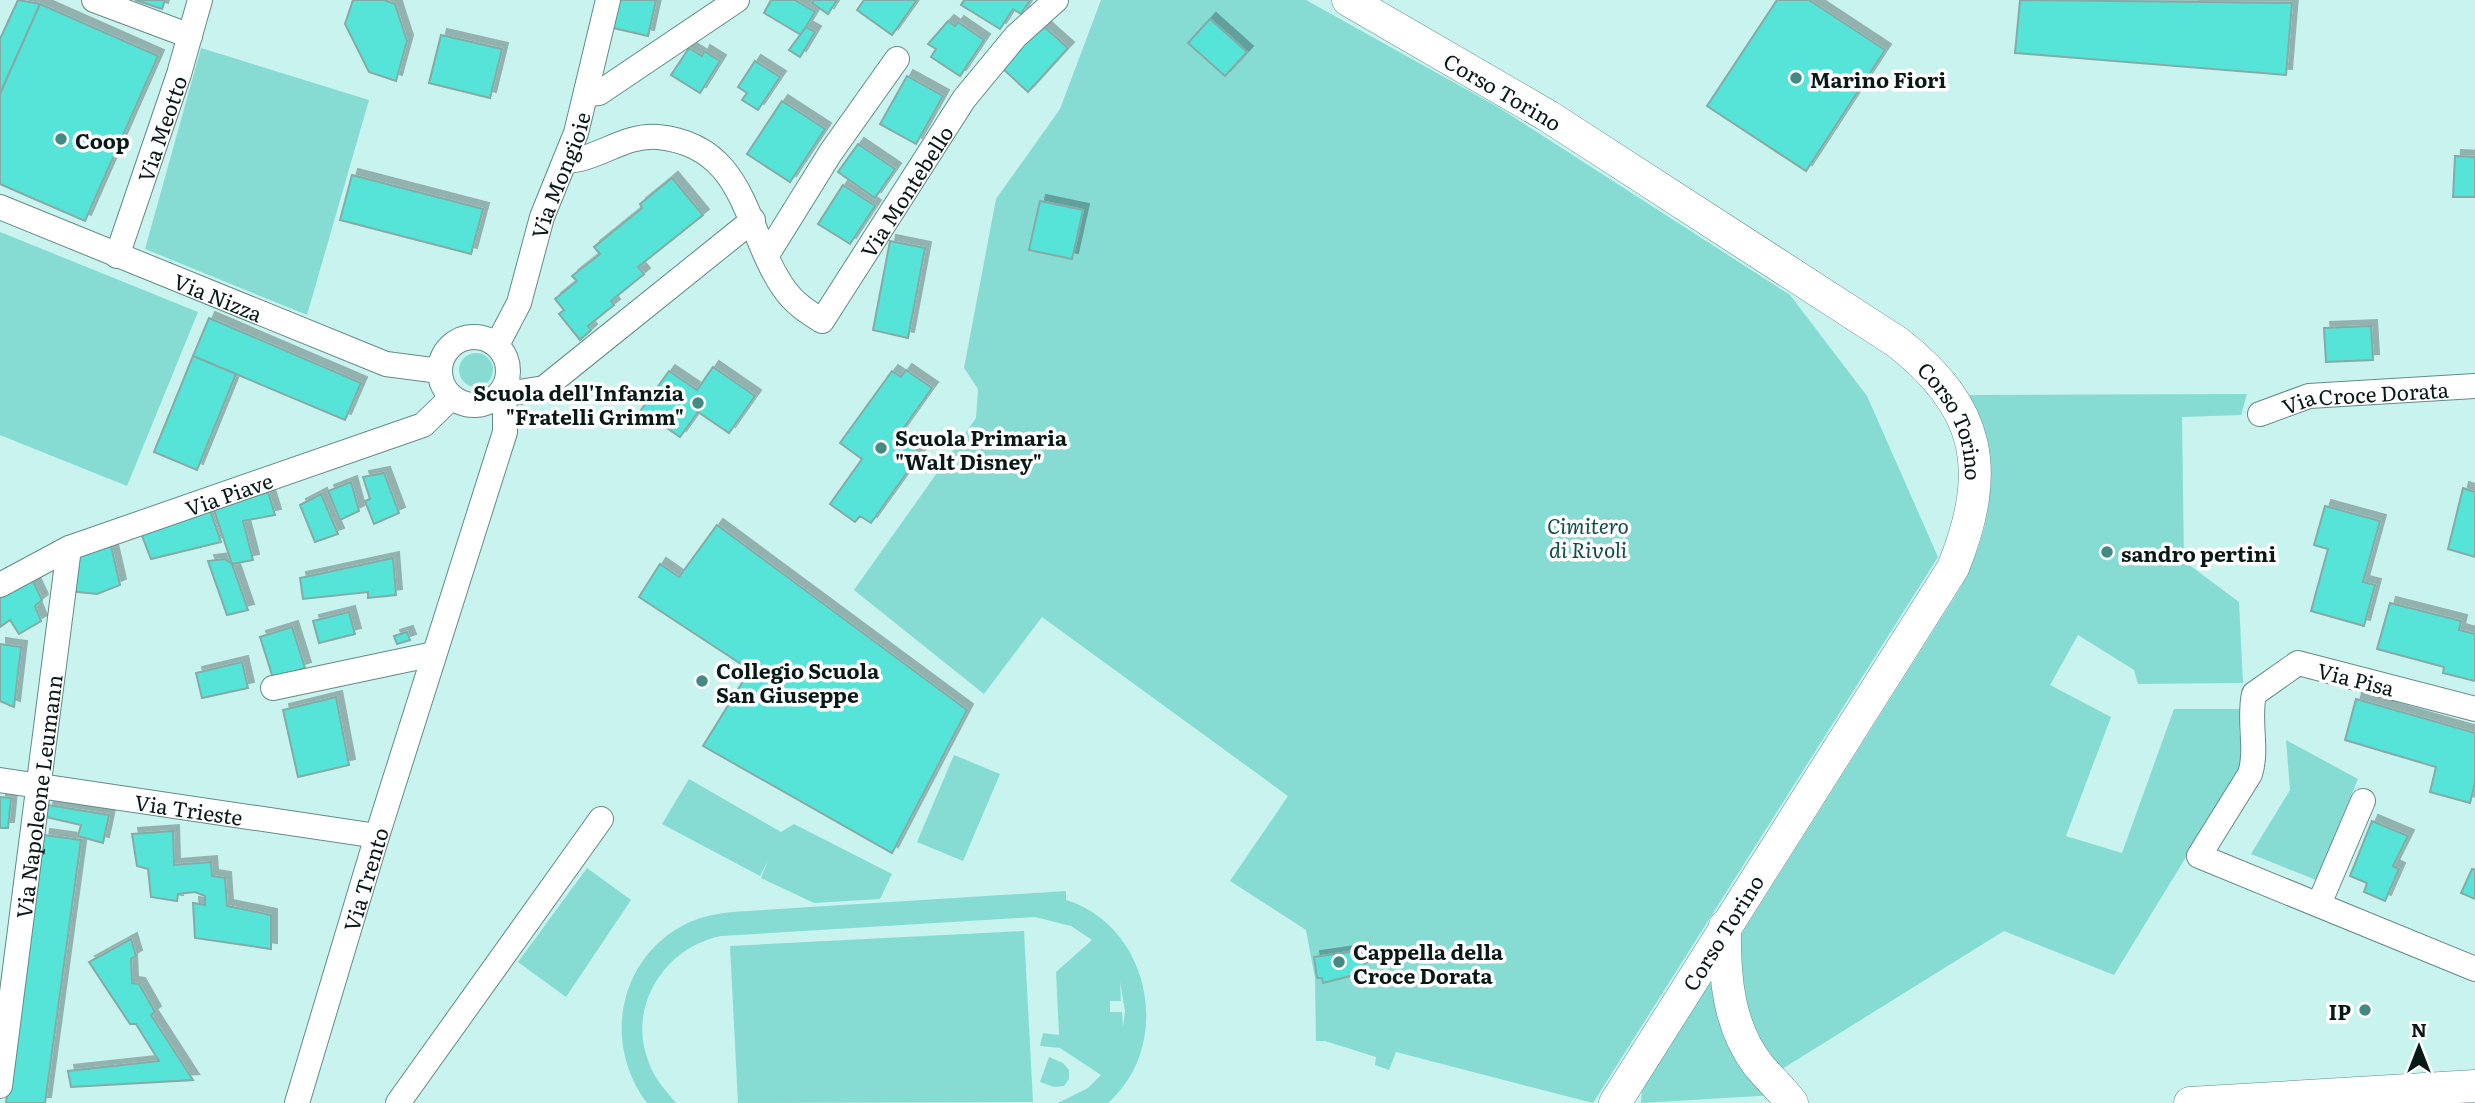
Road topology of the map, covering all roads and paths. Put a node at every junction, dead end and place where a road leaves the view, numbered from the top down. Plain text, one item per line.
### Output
1 (94, 0) edge
2 (200, 0) edge
3 (608, 0) edge
4 (737, 0) edge
5 (1056, 0) edge
6 (1348, 0) edge
7 (190, 36) junction
8 (897, 59) dead end
9 (588, 94) junction
10 (565, 161) junction
11 (0, 207) edge
12 (753, 220) junction
13 (766, 255) junction
14 (117, 256) junction
15 (497, 345) junction
16 (440, 371) junction
17 (2475, 386) edge
18 (501, 392) junction
19 (452, 397) junction
20 (2260, 414) dead end
21 (69, 548) junction
22 (0, 585) edge
23 (434, 654) junction
24 (273, 688) dead end
25 (2475, 709) edge
26 (0, 780) edge
27 (38, 786) junction
28 (2363, 801) dead end
29 (601, 819) dead end
30 (377, 836) junction
31 (2319, 904) junction
32 (1725, 926) junction
33 (2475, 969) edge
34 (0, 1086) edge
35 (2475, 1086) edge
36 (297, 1103) edge
37 (398, 1103) edge
38 (1615, 1103) edge
39 (1792, 1103) edge
40 (2190, 1103) edge

1 - 7 street
2 - 7 street, Via Meotto
3 - 9 street, Via Mongioie
4 - 9 street
5 - 13 street, Via Montebello
6 - 32 main road, Corso Torino
7 - 14 street, Via Meotto
8 - 13 street
9 - 10 street, Via Mongioie
10 - 12 street, Via Montebello
10 - 15 street, Via Mongioie
11 - 14 street, Via Nizza
12 - 13 street, Via Montebello
12 - 18 street
14 - 16 street, Via Nizza
15 - 16 street
15 - 18 street
16 - 19 street
17 - 20 street, Via Croce Dorata
18 - 19 street
18 - 23 street, Via Trento
19 - 21 street, Via Piave
21 - 22 street, Via Piave
21 - 27 street, Via Napoleone Leumann
23 - 24 street
23 - 30 street, Via Trento
25 - 31 street, Via Pisa
26 - 27 street, Via Trieste
27 - 30 street, Via Trieste
27 - 34 street, Via Napoleone Leumann
28 - 31 street
29 - 37 street
30 - 36 street, Via Trento
31 - 33 street
32 - 38 main road, Corso Torino
32 - 39 main road
35 - 40 main road

